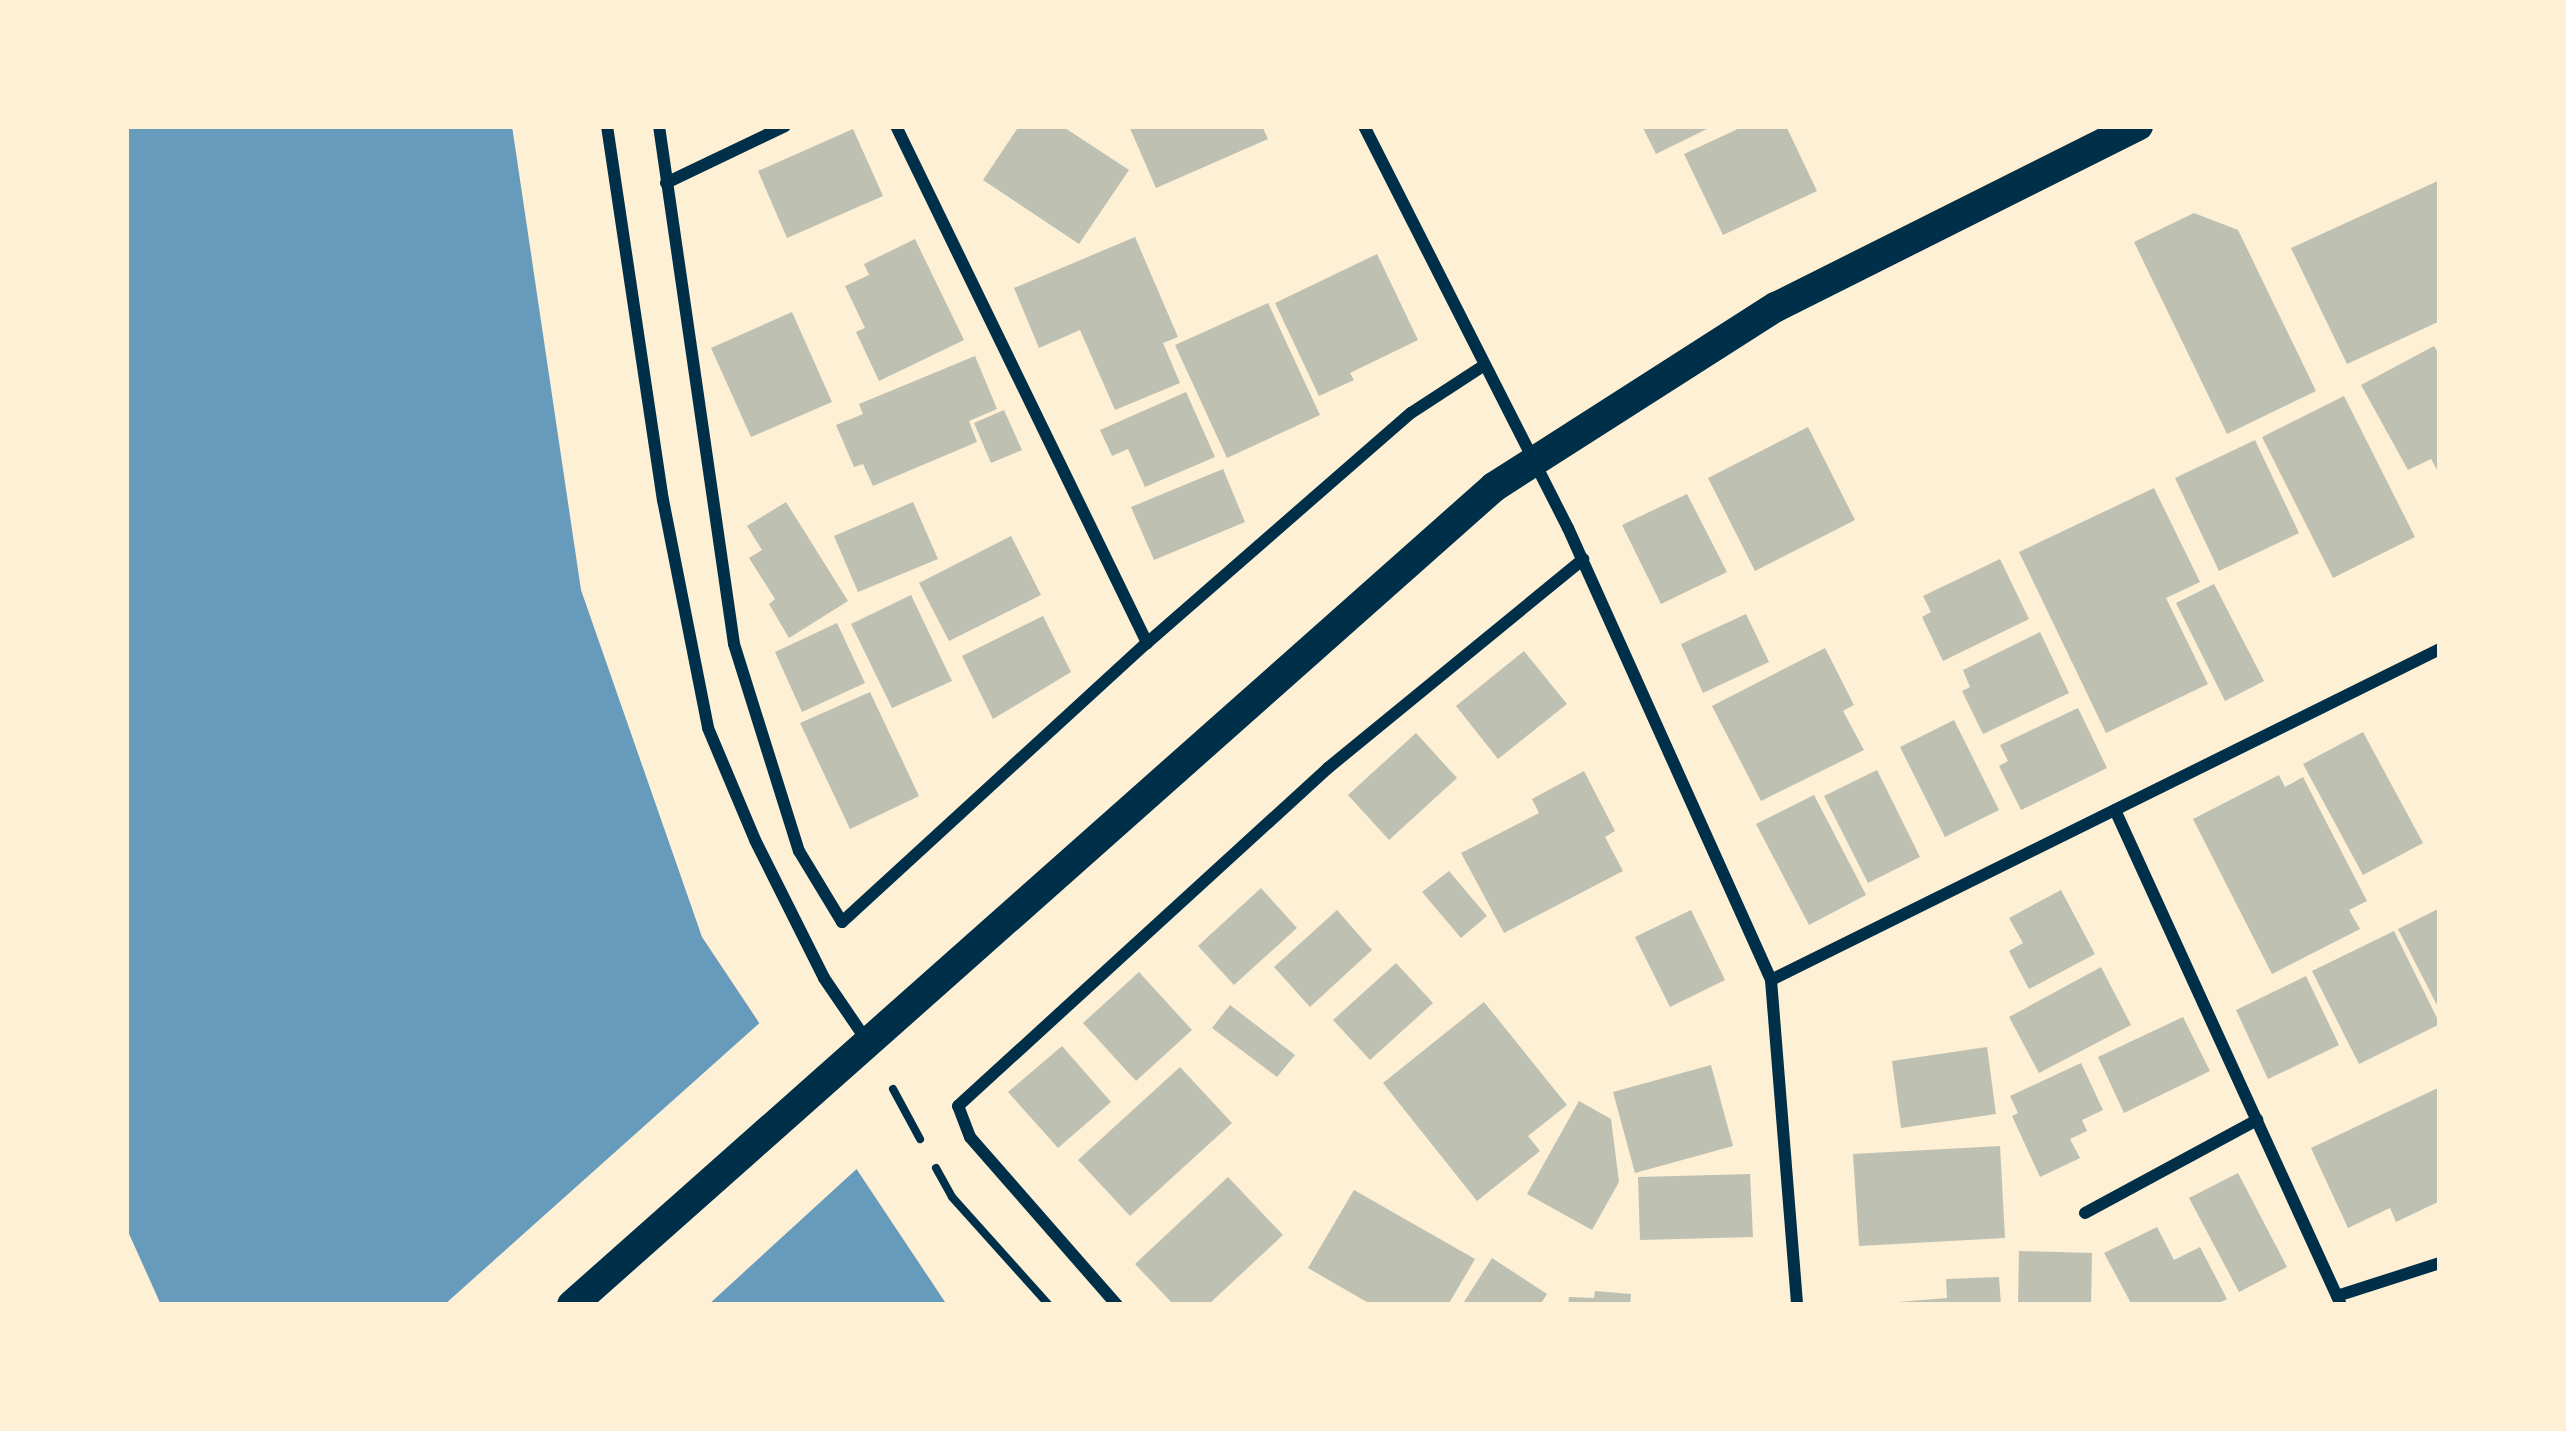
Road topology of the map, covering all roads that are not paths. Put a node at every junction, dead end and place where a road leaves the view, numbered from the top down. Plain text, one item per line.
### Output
1 (607, 126) edge
2 (659, 126) edge
3 (785, 126) edge
4 (896, 126) edge
5 (1364, 126) edge
6 (2138, 126) edge
7 (666, 184) junction
8 (1483, 366) junction
9 (1534, 458) junction
10 (1583, 559) junction
11 (1147, 643) junction
12 (2440, 649) edge
13 (2115, 810) junction
14 (1771, 980) junction
15 (868, 1042) junction
16 (2257, 1120) junction
17 (2085, 1213) dead end
18 (2440, 1263) edge
19 (2339, 1300) edge
20 (572, 1305) edge
21 (1117, 1305) edge
22 (1797, 1305) edge

1 - 15 street
2 - 7 street
3 - 7 street
4 - 11 street
5 - 8 street
6 - 9 main road
7 - 11 street
8 - 9 street
8 - 11 street
9 - 10 street
9 - 15 main road
10 - 14 street
10 - 21 street
12 - 13 street
13 - 14 street
13 - 16 street
14 - 22 street
15 - 20 main road
16 - 17 street
16 - 19 street
18 - 19 street

